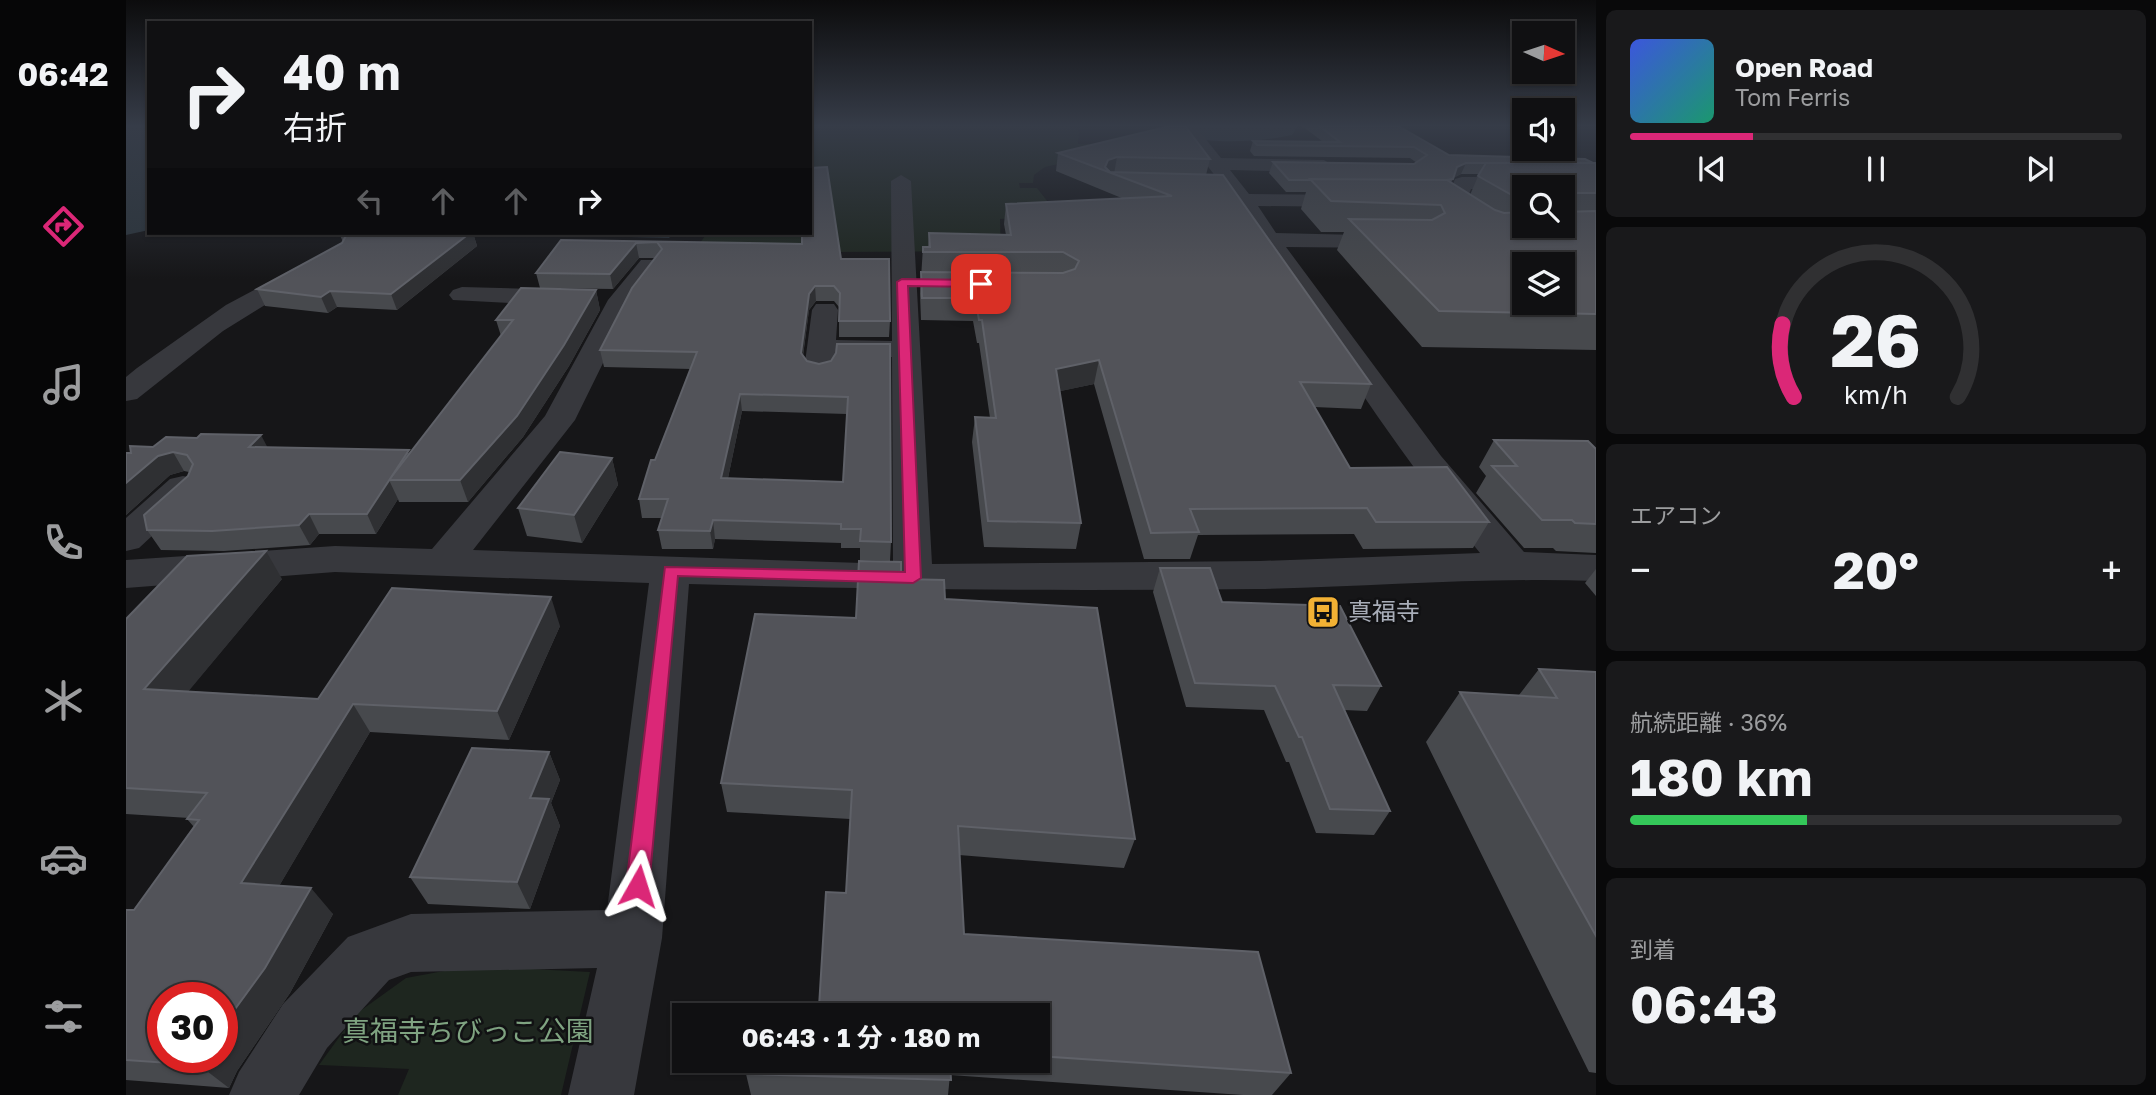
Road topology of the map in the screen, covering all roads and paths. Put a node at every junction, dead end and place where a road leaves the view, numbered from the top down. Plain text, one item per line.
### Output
1 (1220, 177) edge
2 (1269, 177) edge
3 (901, 180) dead end
4 (1596, 183) edge
5 (1225, 184) junction
6 (1374, 201) edge
7 (1401, 201) edge
8 (1440, 201) junction
9 (1470, 221) edge
10 (1270, 240) junction
11 (1419, 242) edge
12 (327, 258) edge
13 (650, 265) edge
14 (462, 295) dead end
15 (621, 300) junction
16 (825, 310) dead end
17 (905, 349) junction
18 (126, 391) edge
19 (185, 485) edge
20 (126, 539) edge
21 (442, 563) junction
22 (1514, 565) junction
23 (1596, 568) edge
24 (670, 570) junction
25 (126, 574) edge
26 (913, 578) junction
27 (632, 938) junction
28 (262, 1095) edge
29 (601, 1095) edge

1 - 5 street
2 - 5 street
3 - 17 street
4 - 8 street
5 - 6 street
5 - 10 street
7 - 8 street
8 - 9 street
10 - 11 street
10 - 22 street
12 - 18 street
13 - 15 street
14 - 15 street
15 - 21 street
16 - 17 street
17 - 26 street
19 - 20 street
21 - 24 street
21 - 25 street
22 - 23 street
22 - 26 street
24 - 26 street
24 - 27 street
27 - 28 street
27 - 29 street

